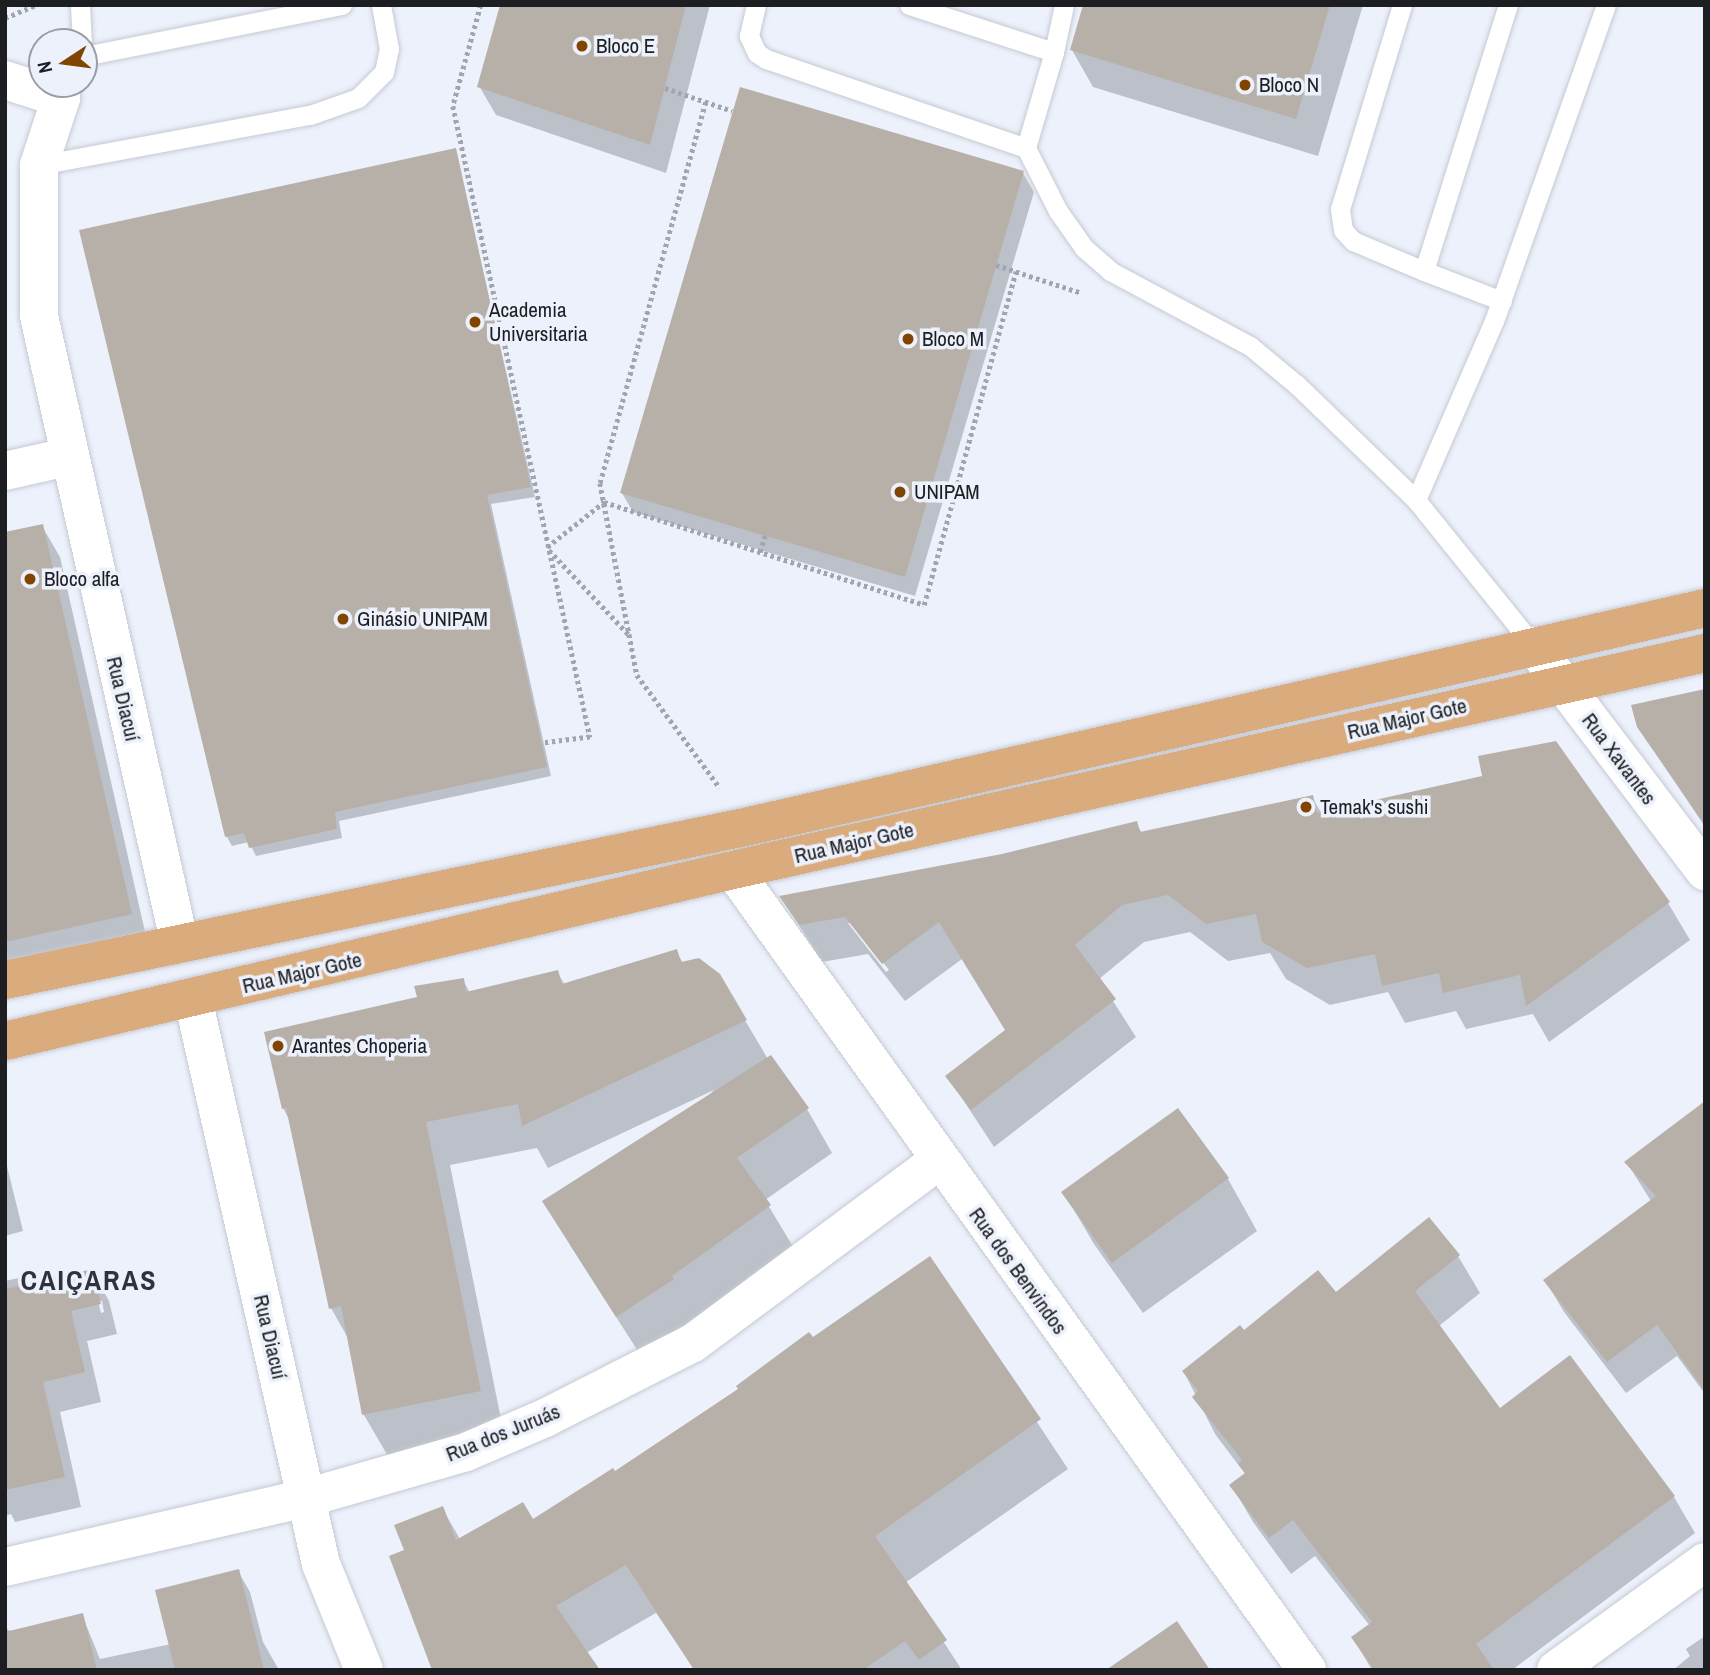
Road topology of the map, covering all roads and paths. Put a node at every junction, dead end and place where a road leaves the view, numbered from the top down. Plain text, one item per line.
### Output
1 (35, 5) edge
2 (80, 5) edge
3 (342, 5) edge
4 (382, 5) edge
5 (481, 5) edge
6 (756, 5) edge
7 (909, 5) edge
8 (1063, 5) edge
9 (1402, 5) edge
10 (1508, 5) edge
11 (1606, 5) edge
12 (5, 18) edge
13 (81, 28) edge
14 (1054, 52) junction
15 (98, 53) edge
16 (5, 80) edge
17 (28, 84) edge
18 (665, 88) dead end
19 (62, 98) edge
20 (706, 102) junction
21 (732, 111) dead end
22 (1026, 148) junction
23 (39, 165) junction
24 (996, 265) dead end
25 (1016, 271) junction
26 (1424, 271) junction
27 (1088, 295) dead end
28 (1502, 300) junction
29 (68, 457) junction
30 (5, 471) edge
31 (1416, 500) junction
32 (604, 502) junction
33 (765, 536) dead end
34 (547, 547) junction
35 (760, 552) junction
36 (1705, 608) edge
37 (630, 636) junction
38 (1534, 646) junction
39 (1705, 653) edge
40 (1562, 683) junction
41 (542, 743) dead end
42 (745, 827) junction
43 (733, 870) junction
44 (1705, 871) edge
45 (179, 941) junction
46 (5, 980) edge
47 (193, 999) junction
48 (5, 1041) edge
49 (938, 1161) junction
50 (306, 1498) junction
51 (1705, 1562) edge
52 (5, 1567) edge
53 (364, 1670) edge
54 (1307, 1670) edge
55 (1556, 1670) edge

1 - 12 path
2 - 13 lane
3 - 15 lane
4 - 23 lane
5 - 34 path
6 - 22 lane
7 - 14 lane
8 - 14 lane
9 - 26 lane
10 - 26 lane
11 - 28 lane
14 - 22 lane
16 - 17 street
18 - 20 path
19 - 23 street, Rua Diacuí
20 - 21 path
20 - 32 path
22 - 31 lane
23 - 29 street, Rua Diacuí
24 - 25 path
25 - 27 path
25 - 35 path
26 - 28 lane
28 - 31 lane
29 - 30 street
29 - 45 street, Rua Diacuí
31 - 38 lane
32 - 34 path
32 - 35 path
32 - 37 path
33 - 35 path
34 - 37 path
34 - 41 path
36 - 38 main road, Rua Major Gote
37 - 42 path
38 - 40 street, Rua Xavantes
38 - 42 main road, Rua Major Gote
39 - 40 main road, Rua Major Gote
40 - 43 main road, Rua Major Gote
40 - 44 street, Rua Xavantes
42 - 45 main road, Rua Major Gote
43 - 47 main road, Rua Major Gote
43 - 49 street, Rua dos Benvindos
45 - 46 main road, Rua Major Gote
47 - 48 main road, Rua Major Gote
47 - 50 street, Rua Diacuí
49 - 50 street, Rua dos Juruás
49 - 54 street, Rua dos Benvindos
50 - 52 street, Rua dos Juruás
50 - 53 street, Rua Diacuí
51 - 55 street

